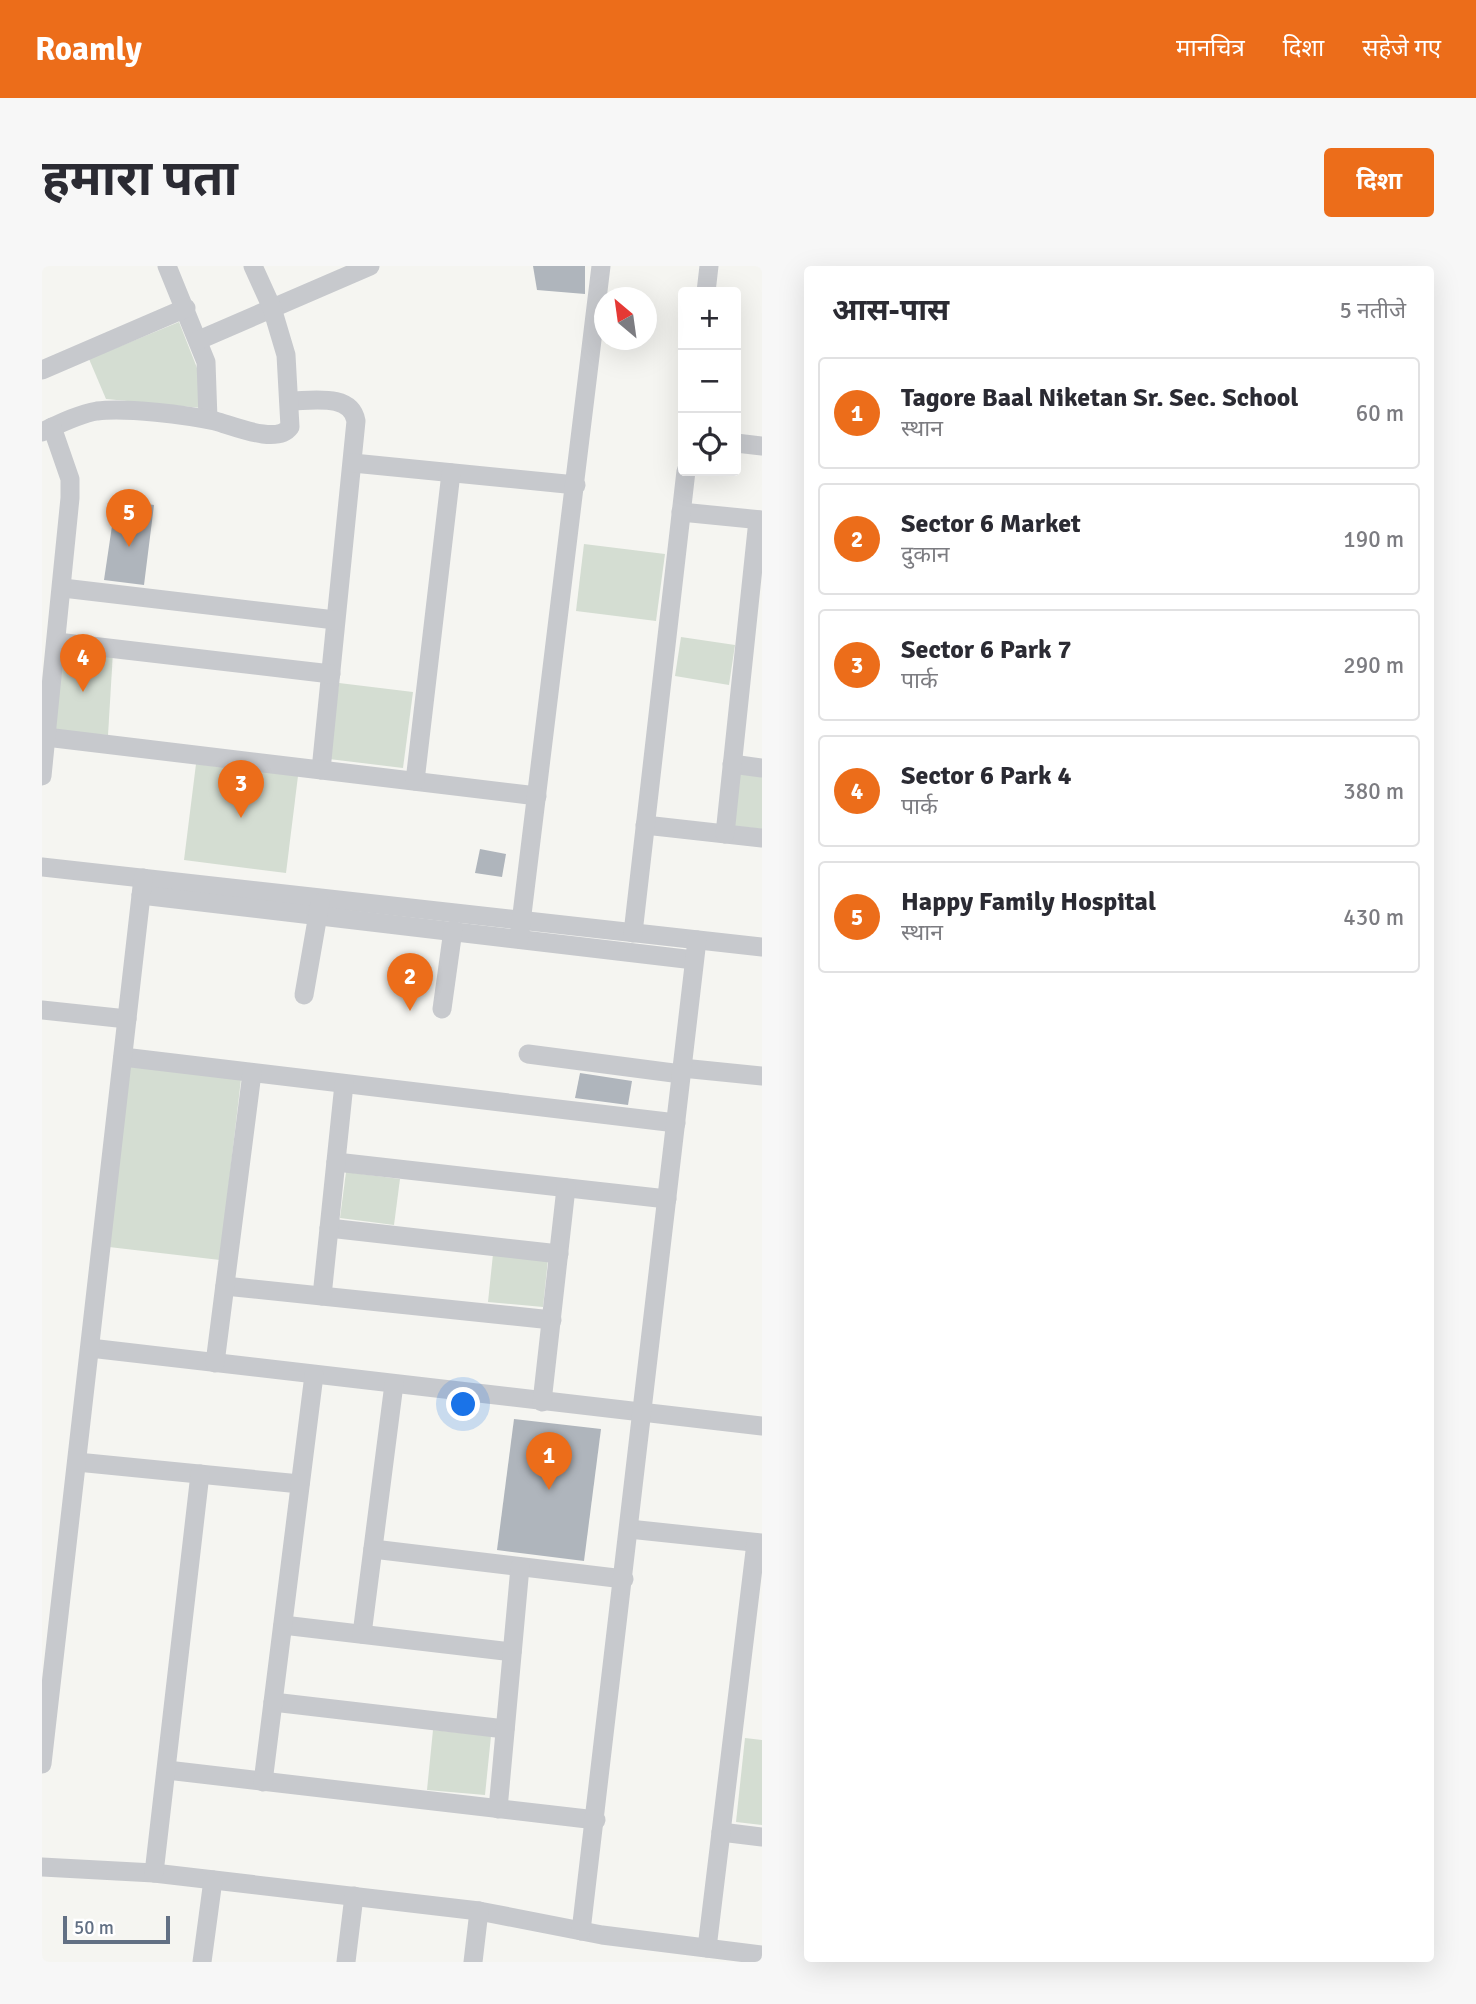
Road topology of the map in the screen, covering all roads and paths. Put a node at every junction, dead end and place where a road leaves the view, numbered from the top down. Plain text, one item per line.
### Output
1 (167, 266) edge
2 (370, 266) edge
3 (601, 266) edge
4 (709, 266) edge
5 (257, 267) edge
6 (707, 287) edge
7 (186, 308) junction
8 (272, 308) junction
9 (199, 340) junction
10 (42, 370) edge
11 (289, 401) junction
12 (208, 419) junction
13 (47, 429) edge
14 (741, 444) edge
15 (762, 446) edge
16 (353, 463) junction
17 (451, 472) junction
18 (685, 476) edge
19 (576, 485) junction
20 (681, 512) junction
21 (760, 520) edge
22 (63, 588) junction
23 (756, 596) edge
24 (335, 620) junction
25 (57, 642) junction
26 (331, 674) junction
27 (46, 737) junction
28 (732, 764) junction
29 (762, 768) edge
30 (321, 770) junction
31 (42, 776) edge
32 (415, 781) junction
33 (537, 796) junction
34 (645, 825) junction
35 (725, 834) junction
36 (762, 838) edge
37 (42, 867) edge
38 (142, 887) junction
39 (319, 907) junction
40 (520, 929) junction
41 (453, 930) junction
42 (633, 933) junction
43 (697, 940) junction
44 (762, 947) edge
45 (694, 960) junction
46 (304, 996) dead end
47 (442, 1009) dead end
48 (42, 1010) edge
49 (127, 1019) junction
50 (528, 1054) dead end
51 (123, 1058) junction
52 (682, 1071) junction
53 (252, 1073) junction
54 (762, 1076) edge
55 (344, 1084) junction
56 (676, 1123) junction
57 (336, 1163) junction
58 (566, 1188) junction
59 (667, 1199) junction
60 (329, 1228) junction
61 (559, 1254) junction
62 (225, 1286) junction
63 (322, 1296) junction
64 (552, 1320) junction
65 (90, 1348) junction
66 (215, 1363) junction
67 (314, 1375) junction
68 (394, 1384) junction
69 (542, 1402) junction
70 (641, 1412) junction
71 (762, 1426) edge
72 (77, 1462) junction
73 (200, 1475) junction
74 (300, 1484) junction
75 (629, 1529) junction
76 (759, 1543) edge
77 (373, 1549) junction
78 (520, 1567) junction
79 (624, 1579) junction
80 (283, 1625) junction
81 (362, 1634) junction
82 (512, 1652) junction
83 (273, 1702) junction
84 (505, 1729) junction
85 (44, 1737) edge
86 (42, 1764) edge
87 (167, 1770) junction
88 (263, 1782) junction
89 (498, 1809) junction
90 (596, 1821) junction
91 (721, 1832) junction
92 (762, 1837) edge
93 (42, 1867) edge
94 (154, 1873) junction
95 (213, 1880) junction
96 (355, 1896) junction
97 (479, 1911) junction
98 (581, 1931) junction
99 (707, 1948) junction
100 (762, 1955) edge
101 (202, 1962) edge
102 (346, 1962) edge
103 (473, 1962) edge

1 - 7 street
2 - 8 street
3 - 19 street
4 - 6 street
5 - 8 street
7 - 9 street
7 - 10 street
8 - 9 street
8 - 11 street
9 - 12 street
11 - 12 street
11 - 16 street
12 - 13 street
13 - 22 street
14 - 15 street
16 - 17 street
16 - 24 street
17 - 19 street
17 - 32 street
18 - 20 street
19 - 33 street
20 - 21 street
20 - 34 street
21 - 23 street
22 - 24 street
22 - 25 street
23 - 28 street
24 - 26 street
25 - 26 street
25 - 27 street
26 - 30 street
27 - 30 street
27 - 31 street
28 - 29 street
28 - 35 street
30 - 32 street
32 - 33 street
33 - 40 street
34 - 35 street
34 - 42 street
35 - 36 street
37 - 38 street
38 - 39 street
38 - 49 street
39 - 40 street
39 - 41 street
39 - 46 street
40 - 41 street
40 - 42 street
40 - 45 street
41 - 47 street
42 - 43 street
43 - 44 street
43 - 45 street
45 - 52 street
48 - 49 street
49 - 51 street
50 - 52 street
51 - 53 street
51 - 65 street
52 - 54 street
52 - 56 street
53 - 55 street
53 - 62 street
55 - 56 street
55 - 57 street
56 - 59 street
57 - 58 street
57 - 60 street
58 - 59 street
58 - 61 street
59 - 70 street
60 - 61 street
60 - 63 street
61 - 64 street
62 - 63 street
62 - 66 street
63 - 64 street
64 - 69 street
65 - 66 street
65 - 72 street
66 - 67 street
67 - 68 street
67 - 74 street
68 - 69 street
68 - 77 street
69 - 70 street
70 - 71 street
70 - 75 street
72 - 73 street
72 - 85 street
73 - 74 street
73 - 87 street
74 - 80 street
75 - 76 street
75 - 79 street
76 - 91 street
77 - 78 street
77 - 81 street
78 - 79 street
78 - 82 street
79 - 90 street
80 - 81 street
80 - 83 street
81 - 82 street
82 - 84 street
83 - 84 street
83 - 88 street
84 - 89 street
85 - 86 street
87 - 88 street
87 - 94 street
88 - 89 street
89 - 90 street
90 - 98 street
91 - 92 street
91 - 99 street
93 - 94 street
94 - 95 street
95 - 96 street
95 - 101 street
96 - 97 street
96 - 102 street
97 - 98 street
97 - 103 street
98 - 99 street
99 - 100 street

